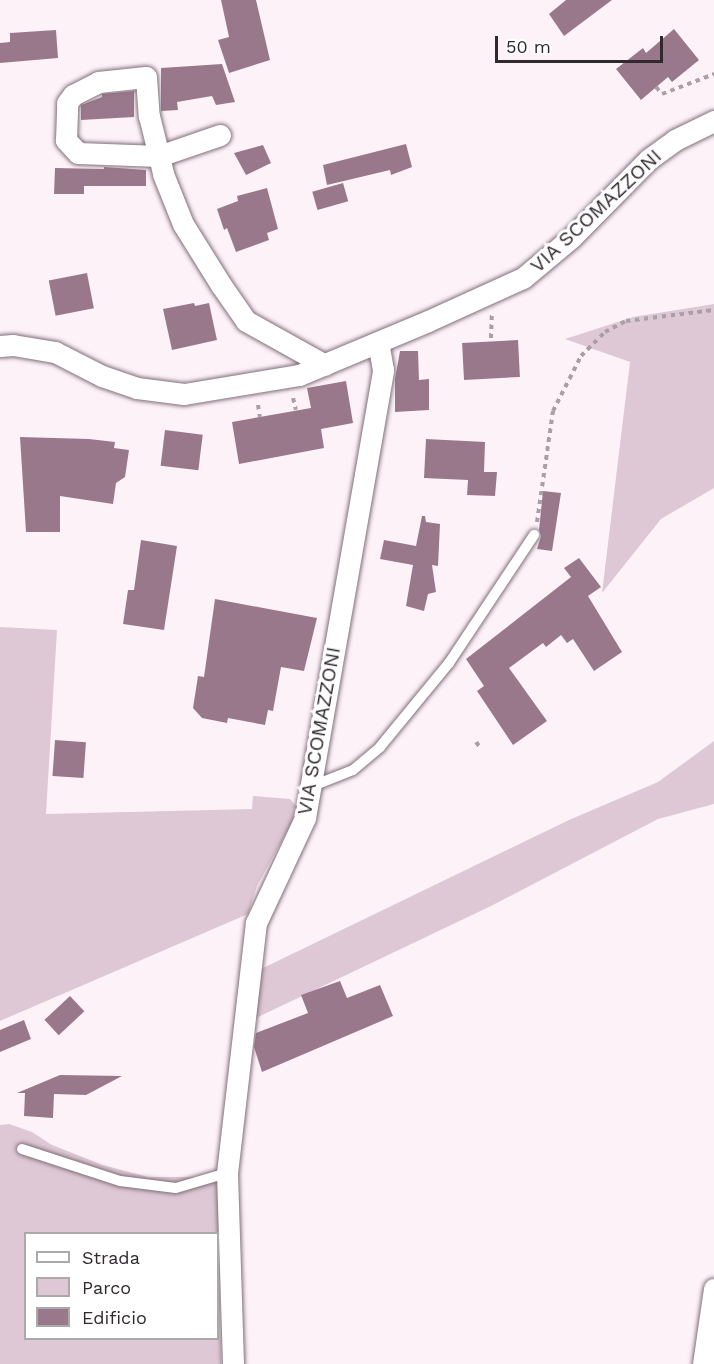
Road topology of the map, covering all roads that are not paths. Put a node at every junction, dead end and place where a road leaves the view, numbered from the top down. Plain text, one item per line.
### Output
1 (714, 121) edge
2 (219, 135) dead end
3 (159, 156) junction
4 (378, 342) junction
5 (0, 346) edge
6 (325, 365) junction
7 (534, 535) road end
8 (310, 787) junction
9 (22, 1149) dead end
10 (227, 1173) junction
11 (714, 1289) edge
12 (233, 1364) edge
13 (703, 1364) edge

1 - 4 street, VIA SCOMAZZONI
2 - 3 street
3 - 3 street
3 - 6 street
4 - 6 street, VIA SCOMAZZONI
4 - 8 street, VIA SCOMAZZONI
5 - 6 street, VIA SCOMAZZONI
7 - 8 lane
8 - 10 street, VIA SCOMAZZONI
9 - 10 lane
10 - 12 street, VIA SCOMAZZONI
11 - 13 street

